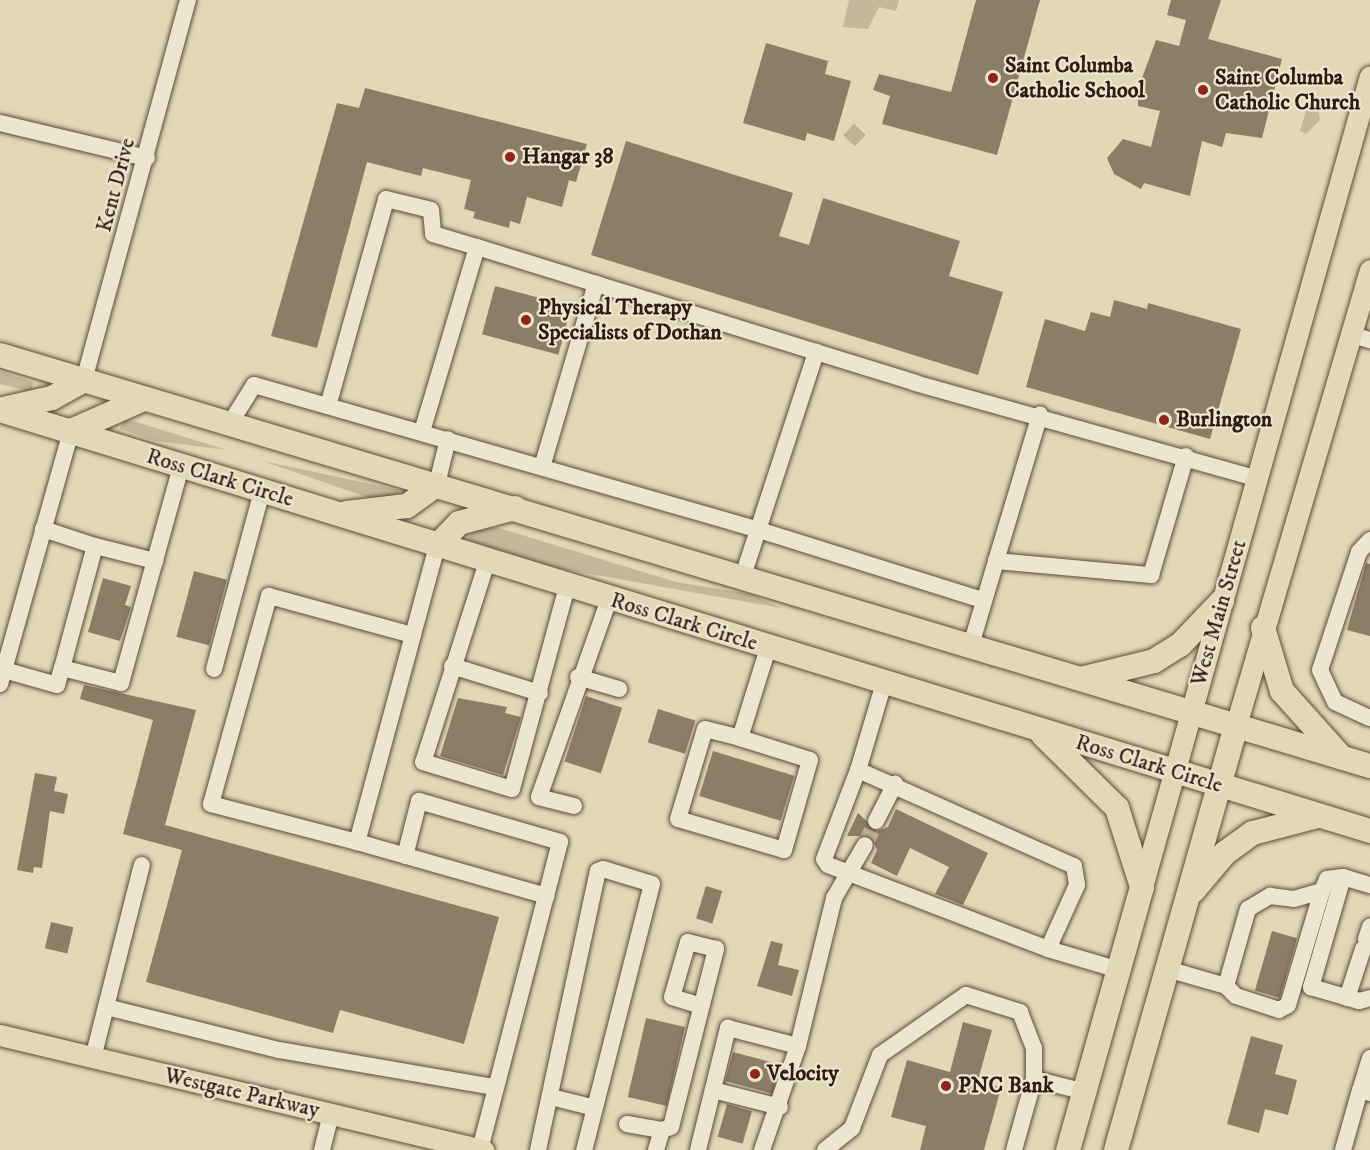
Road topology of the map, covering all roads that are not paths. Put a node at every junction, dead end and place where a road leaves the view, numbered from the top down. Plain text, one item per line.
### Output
1 (188, 0) edge
2 (1370, 76) edge
3 (0, 123) edge
4 (147, 158) junction
5 (477, 247) junction
6 (1370, 270) edge
7 (596, 284) junction
8 (1361, 338) edge
9 (816, 352) junction
10 (0, 355) edge
11 (84, 380) junction
12 (144, 399) junction
13 (328, 406) junction
14 (0, 410) edge
15 (1040, 414) junction
16 (229, 425) junction
17 (71, 431) junction
18 (422, 432) junction
19 (448, 439) junction
20 (1186, 456) junction
21 (181, 465) junction
22 (542, 467) junction
23 (1256, 478) junction
24 (437, 484) junction
25 (262, 491) junction
26 (518, 507) junction
27 (336, 514) junction
28 (43, 529) junction
29 (756, 529) junction
30 (1370, 540) edge
31 (95, 546) junction
32 (437, 546) junction
33 (155, 561) junction
34 (996, 561) junction
35 (487, 562) junction
36 (743, 576) junction
37 (567, 586) junction
38 (609, 599) junction
39 (983, 600) junction
40 (1222, 601) junction
41 (1263, 628) junction
42 (413, 635) junction
43 (971, 645) junction
44 (768, 648) junction
45 (452, 666) junction
46 (62, 668) junction
47 (214, 669) dead end
48 (2, 677) edge
49 (578, 677) junction
50 (1081, 678) junction
51 (884, 683) junction
52 (619, 689) dead end
53 (540, 693) junction
54 (1191, 711) junction
55 (1370, 718) edge
56 (1236, 725) junction
57 (1039, 731) junction
58 (740, 738) junction
59 (1341, 757) junction
60 (1370, 766) edge
61 (858, 770) junction
62 (1174, 771) junction
63 (895, 784) junction
64 (1219, 785) junction
65 (574, 806) dead end
66 (1320, 816) junction
67 (876, 821) tunnel mouth
68 (1370, 831) edge
69 (357, 842) junction
70 (865, 845) tunnel mouth
71 (405, 856) junction
72 (142, 865) dead end
73 (846, 872) junction
74 (1343, 877) junction
75 (1370, 885) edge
76 (1142, 887) junction
77 (1322, 891) junction
78 (546, 896) junction
79 (1188, 897) junction
80 (1367, 938) edge
81 (1048, 949) junction
82 (1167, 969) junction
83 (1119, 970) junction
84 (1226, 986) junction
85 (1362, 1000) edge
86 (701, 1006) dead end
87 (106, 1007) junction
88 (0, 1035) edge
89 (798, 1046) junction
90 (93, 1058) junction
91 (1370, 1058) edge
92 (1034, 1079) junction
93 (494, 1087) junction
94 (713, 1090) junction
95 (1084, 1092) junction
96 (1365, 1092) edge
97 (551, 1097) junction
98 (780, 1107) junction
99 (595, 1108) junction
100 (331, 1113) junction
101 (627, 1124) dead end
102 (662, 1130) junction
103 (322, 1150) edge
104 (482, 1150) edge
105 (538, 1150) edge
106 (584, 1150) edge
107 (656, 1150) edge
108 (698, 1150) edge
109 (762, 1150) edge
110 (825, 1150) edge
111 (1014, 1150) edge
112 (1068, 1150) edge
113 (1116, 1150) edge
114 (1343, 1150) edge

1 - 4 street, Kent Drive
2 - 23 main road, West Main Street
3 - 4 street
4 - 11 street, Kent Drive
5 - 7 street
5 - 13 street
5 - 18 street
6 - 8 main road, West Main Street
7 - 9 street
7 - 22 street
8 - 41 main road, West Main Street
9 - 15 street
9 - 29 street
10 - 11 highway
11 - 12 highway
11 - 14 highway
12 - 16 highway
12 - 17 highway
13 - 16 street
13 - 18 street
14 - 17 highway, Ross Clark Circle
15 - 20 street
15 - 34 street
16 - 24 highway
17 - 21 highway, Ross Clark Circle
17 - 28 street
18 - 19 street
19 - 22 street
19 - 24 street
20 - 23 street
20 - 34 street
21 - 25 highway, Ross Clark Circle
21 - 33 street
22 - 29 street
23 - 40 main road, West Main Street
24 - 26 highway
24 - 27 highway
25 - 27 highway, Ross Clark Circle
25 - 47 street
26 - 32 highway
26 - 36 highway
27 - 32 highway, Ross Clark Circle
28 - 31 street
28 - 48 street
29 - 36 street
29 - 39 street
30 - 55 street
31 - 33 street
31 - 46 street
32 - 35 highway, Ross Clark Circle
32 - 42 street
33 - 46 street
34 - 39 street
35 - 37 highway, Ross Clark Circle
35 - 45 street
36 - 43 highway
37 - 38 highway, Ross Clark Circle
37 - 53 street
38 - 44 highway, Ross Clark Circle
38 - 49 street
39 - 43 street
40 - 50 highway
40 - 54 main road, West Main Street
41 - 56 main road, West Main Street
41 - 59 highway
42 - 69 street
42 - 69 street
43 - 50 highway
44 - 51 highway, Ross Clark Circle
44 - 58 street
45 - 53 street
45 - 53 street
46 - 48 street
49 - 52 street
49 - 65 street
50 - 54 highway
51 - 57 highway, Ross Clark Circle
51 - 61 street
54 - 56 highway
54 - 62 main road, West Main Street
56 - 59 highway
56 - 64 highway, West Main Street
57 - 62 highway, Ross Clark Circle
57 - 76 highway
58 - 58 street
59 - 60 highway
61 - 63 street
61 - 73 street
62 - 64 highway, Ross Clark Circle
62 - 76 main road, West Main Street
63 - 67 street
63 - 81 street
64 - 66 highway, Ross Clark Circle
64 - 79 highway, West Main Street
66 - 68 highway, Ross Clark Circle
66 - 79 highway
69 - 71 street
70 - 73 street
71 - 78 street
71 - 78 street
72 - 87 street
73 - 81 street
73 - 89 street
74 - 75 street
74 - 77 street
74 - 85 street
76 - 83 highway, West Main Street
77 - 84 street
77 - 84 street
78 - 93 street
79 - 82 highway, West Main Street
80 - 85 street
81 - 83 street
82 - 84 street
82 - 113 highway, West Main Street
83 - 95 highway, West Main Street
86 - 102 street
87 - 90 street
87 - 93 street
88 - 90 main road, Westgate Parkway
89 - 94 street
89 - 98 street
90 - 100 main road, Westgate Parkway
91 - 96 street
92 - 95 street
92 - 110 street
92 - 111 street
93 - 104 street
94 - 98 street
94 - 108 street
95 - 112 highway, West Main Street
96 - 114 street
97 - 99 street
97 - 99 street
97 - 105 street
98 - 109 street
99 - 106 street
100 - 103 street
100 - 104 main road, Westgate Parkway
101 - 102 street
102 - 107 street

